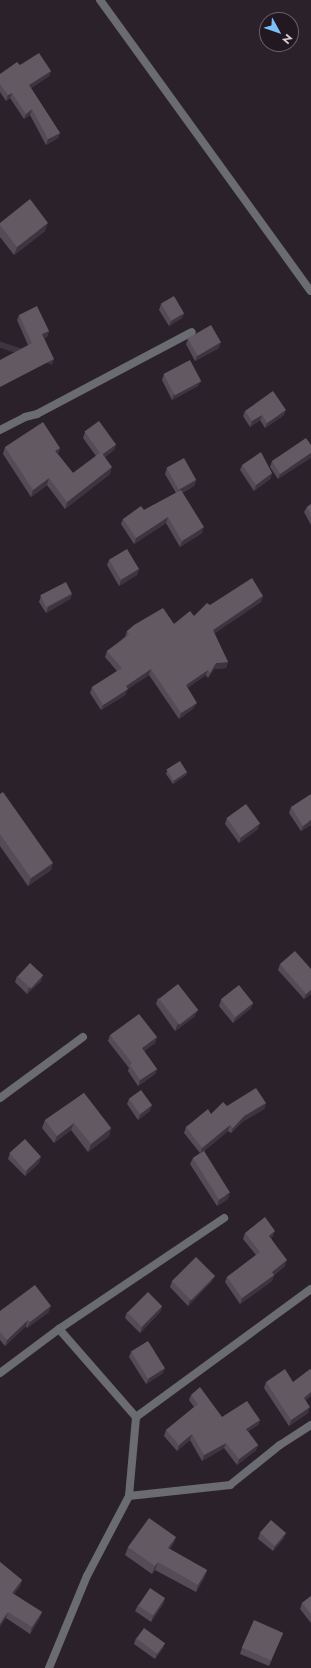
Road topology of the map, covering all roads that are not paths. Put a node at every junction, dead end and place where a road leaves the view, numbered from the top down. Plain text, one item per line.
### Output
1 (100, 0) edge
2 (311, 291) edge
3 (192, 332) dead end
4 (0, 430) edge
5 (83, 1037) dead end
6 (0, 1098) edge
7 (224, 1218) dead end
8 (311, 1289) edge
9 (59, 1329) junction
10 (0, 1373) edge
11 (136, 1417) junction
12 (311, 1425) edge
13 (129, 1496) junction
14 (49, 1668) edge

1 - 2 street
3 - 4 street
5 - 6 street
7 - 9 street
8 - 11 street
9 - 10 street
9 - 11 street
11 - 13 street
12 - 13 street
13 - 14 street

